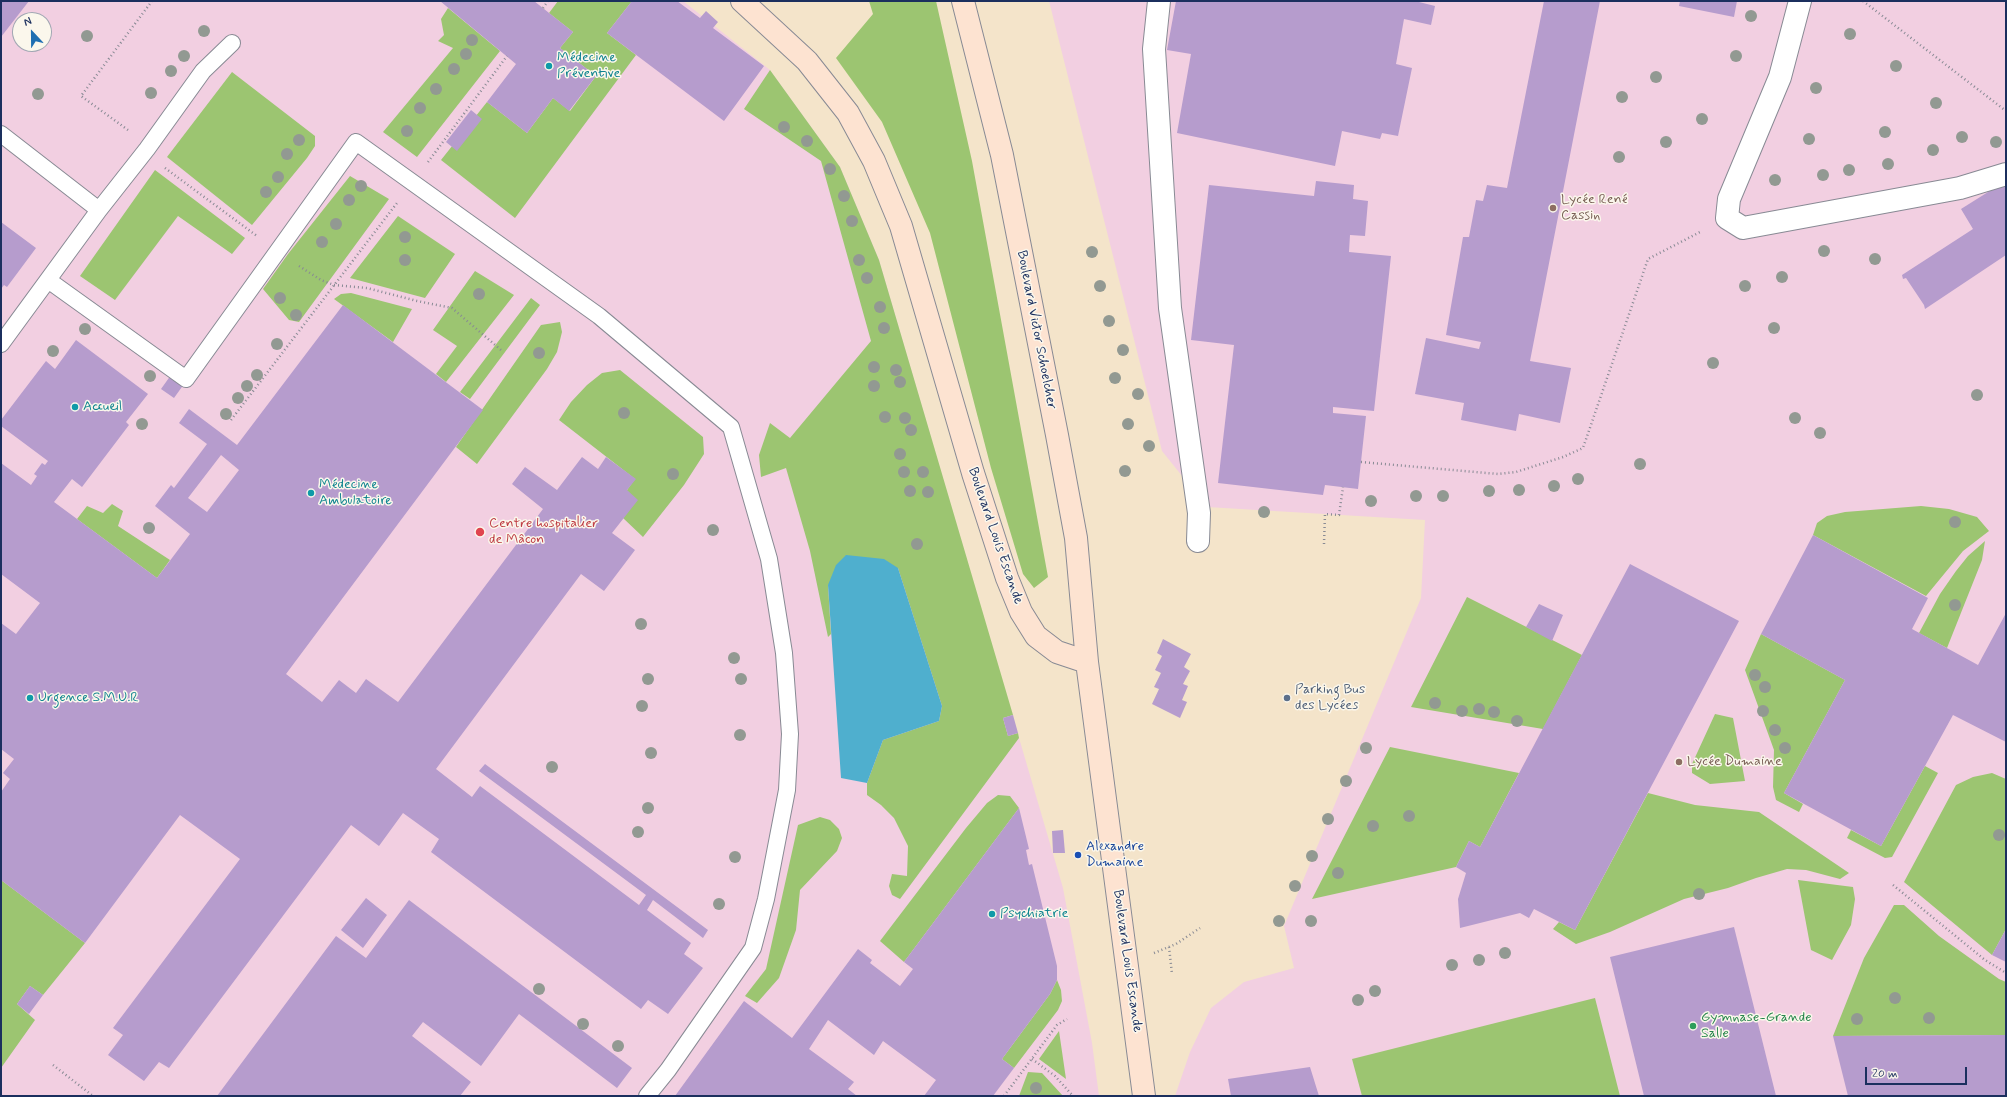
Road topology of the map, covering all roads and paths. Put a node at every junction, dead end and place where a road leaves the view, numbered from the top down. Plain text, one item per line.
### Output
1 (152, 1) edge
2 (548, 1) edge
3 (742, 1) edge
4 (964, 1) edge
5 (1158, 1) edge
6 (1800, 1) edge
7 (1863, 1) edge
8 (543, 8) dead end
9 (232, 43) dead end
10 (507, 56) dead end
11 (2006, 111) edge
12 (124, 127) dead end
13 (1, 134) edge
14 (2006, 174) edge
15 (412, 183) junction
16 (99, 210) junction
17 (1727, 218) junction
18 (48, 280) junction
19 (1, 344) edge
20 (231, 420) dead end
21 (1361, 462) dead end
22 (1343, 487) dead end
23 (1198, 541) dead end
24 (1324, 544) dead end
25 (1087, 662) junction
26 (1894, 885) dead end
27 (1200, 928) dead end
28 (1169, 947) junction
29 (1152, 954) dead end
30 (2006, 973) edge
31 (1172, 974) dead end
32 (1067, 1019) dead end
33 (1032, 1058) junction
34 (53, 1065) dead end
35 (1008, 1091) junction
36 (93, 1096) edge
37 (647, 1096) edge
38 (1004, 1096) edge
39 (1008, 1096) edge
40 (1073, 1096) edge
41 (1144, 1096) edge

1 - 12 path
2 - 8 path
3 - 25 street, Boulevard Louis Escande
4 - 25 street, Boulevard Victor Schoelcher
5 - 23 street
6 - 17 street
7 - 11 path
9 - 16 lane
10 - 15 path
13 - 16 lane
14 - 17 street
15 - 18 lane
15 - 20 path
15 - 37 lane
16 - 18 lane
17 - 21 path
18 - 19 lane
22 - 24 path
25 - 41 street, Boulevard Louis Escande
26 - 30 path
27 - 28 path
28 - 29 path
28 - 31 path
32 - 33 path
33 - 35 path
33 - 40 path
34 - 36 path
35 - 38 path
35 - 39 path

